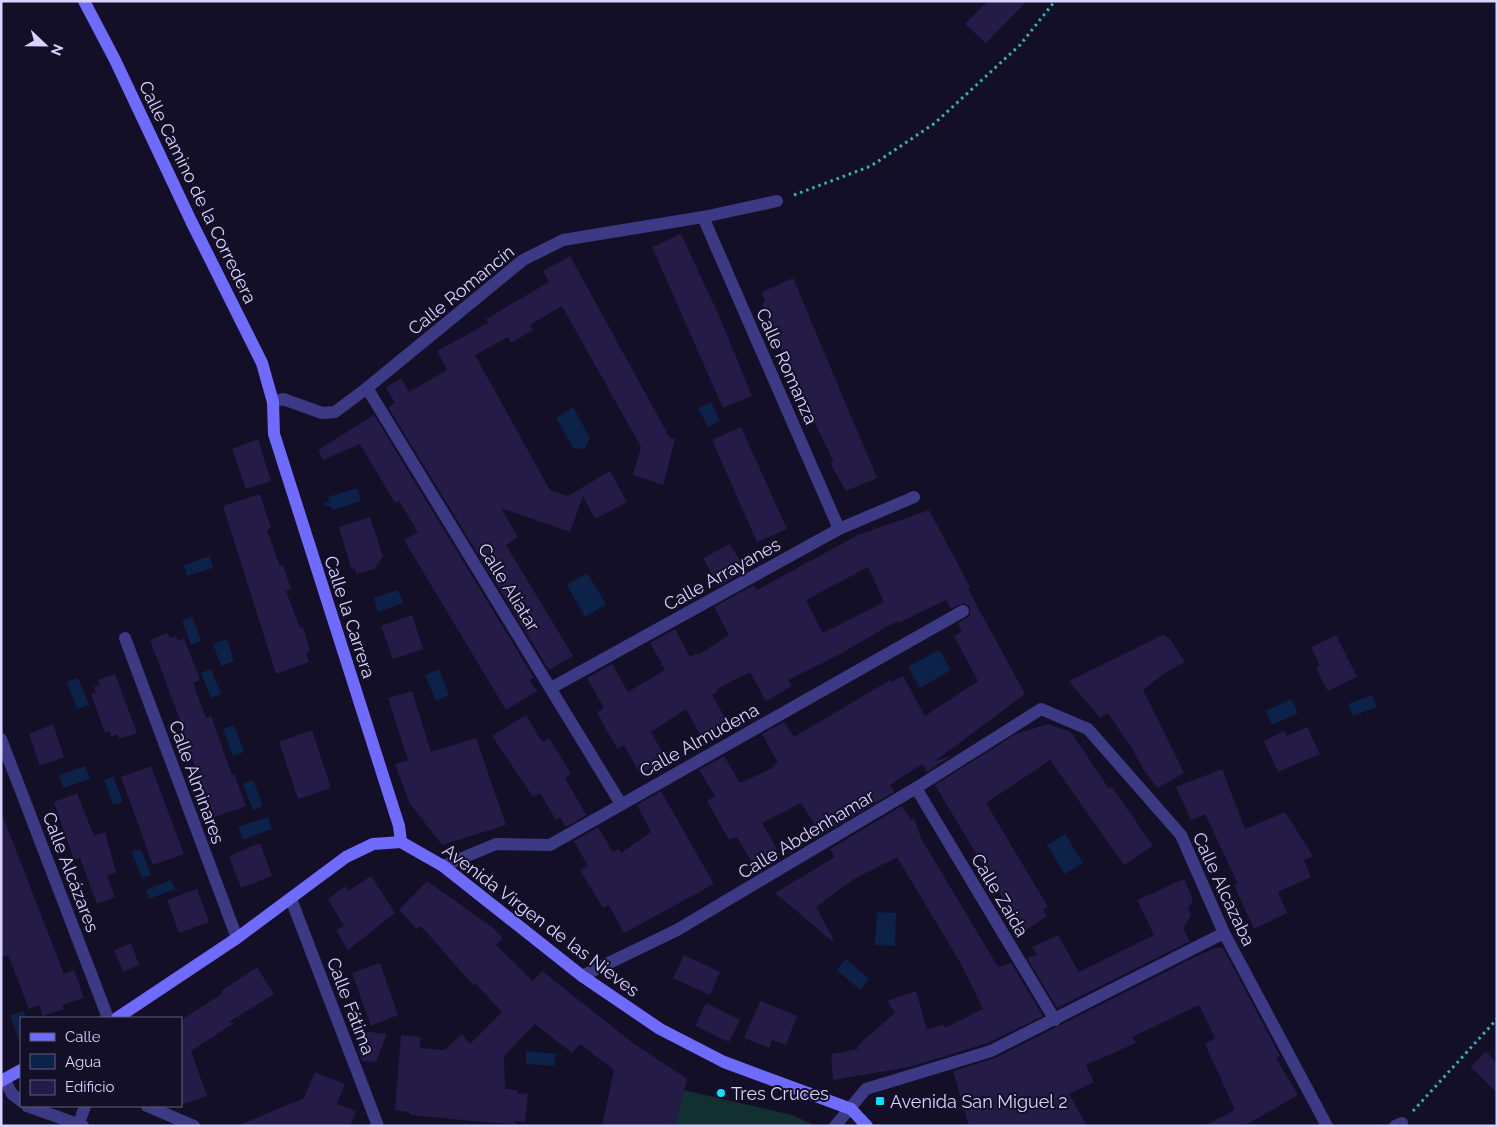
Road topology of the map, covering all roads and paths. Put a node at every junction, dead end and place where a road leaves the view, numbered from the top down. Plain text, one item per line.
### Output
1 (84, 1) edge
2 (1054, 1) edge
3 (777, 201) joint
4 (703, 217) junction
5 (367, 388) junction
6 (274, 402) junction
7 (914, 497) dead end
8 (839, 529) junction
9 (963, 611) dead end
10 (125, 638) dead end
11 (551, 688) junction
12 (1041, 709) joint
13 (1, 739) edge
14 (916, 788) junction
15 (621, 804) junction
16 (401, 842) junction
17 (443, 866) junction
18 (290, 899) junction
19 (1224, 933) junction
20 (237, 938) junction
21 (582, 976) junction
22 (108, 1017) edge
23 (118, 1017) edge
24 (1497, 1019) edge
25 (1055, 1020) junction
26 (20, 1071) edge
27 (3, 1080) edge
28 (20, 1101) edge
29 (30, 1107) edge
30 (85, 1107) edge
31 (149, 1107) edge
32 (851, 1109) junction
33 (1399, 1124) edge
34 (80, 1125) edge
35 (194, 1126) edge
36 (378, 1126) edge
37 (835, 1126) edge
38 (867, 1126) edge
39 (1327, 1126) edge

1 - 6 street, Calle Camino de la Corredera
2 - 3 path
3 - 4 street, Calle Romancín
4 - 5 street, Calle Romancín
4 - 8 street, Calle Romanza
5 - 6 street, Calle Romancín
5 - 11 street, Calle Aliatar
6 - 16 street, Calle la Carrera
7 - 8 street, Calle Arrayanes
8 - 11 street, Calle Arrayanes
9 - 15 street, Calle Almudena
10 - 20 street, Calle Alminares
11 - 15 street, Calle Aliatar
12 - 14 street, Calle Abdenhamar
12 - 19 street, Calle Alcazaba
13 - 22 street, Calle Alcázares
14 - 21 street, Calle Abdenhamar
14 - 25 street, Calle Zaida
15 - 17 street, Calle Almudena
16 - 17 street, Avenida Virgen de las Nieves
16 - 18 street
17 - 21 street, Avenida Virgen de las Nieves
18 - 20 street
18 - 36 street, Calle Fátima
19 - 25 street
19 - 39 street, Calle Alcazaba
20 - 23 street
21 - 32 street, Avenida Virgen de las Nieves
24 - 33 path
25 - 32 street
26 - 27 street
27 - 28 street
29 - 34 street
30 - 34 street
31 - 35 street
32 - 37 street
32 - 38 street

